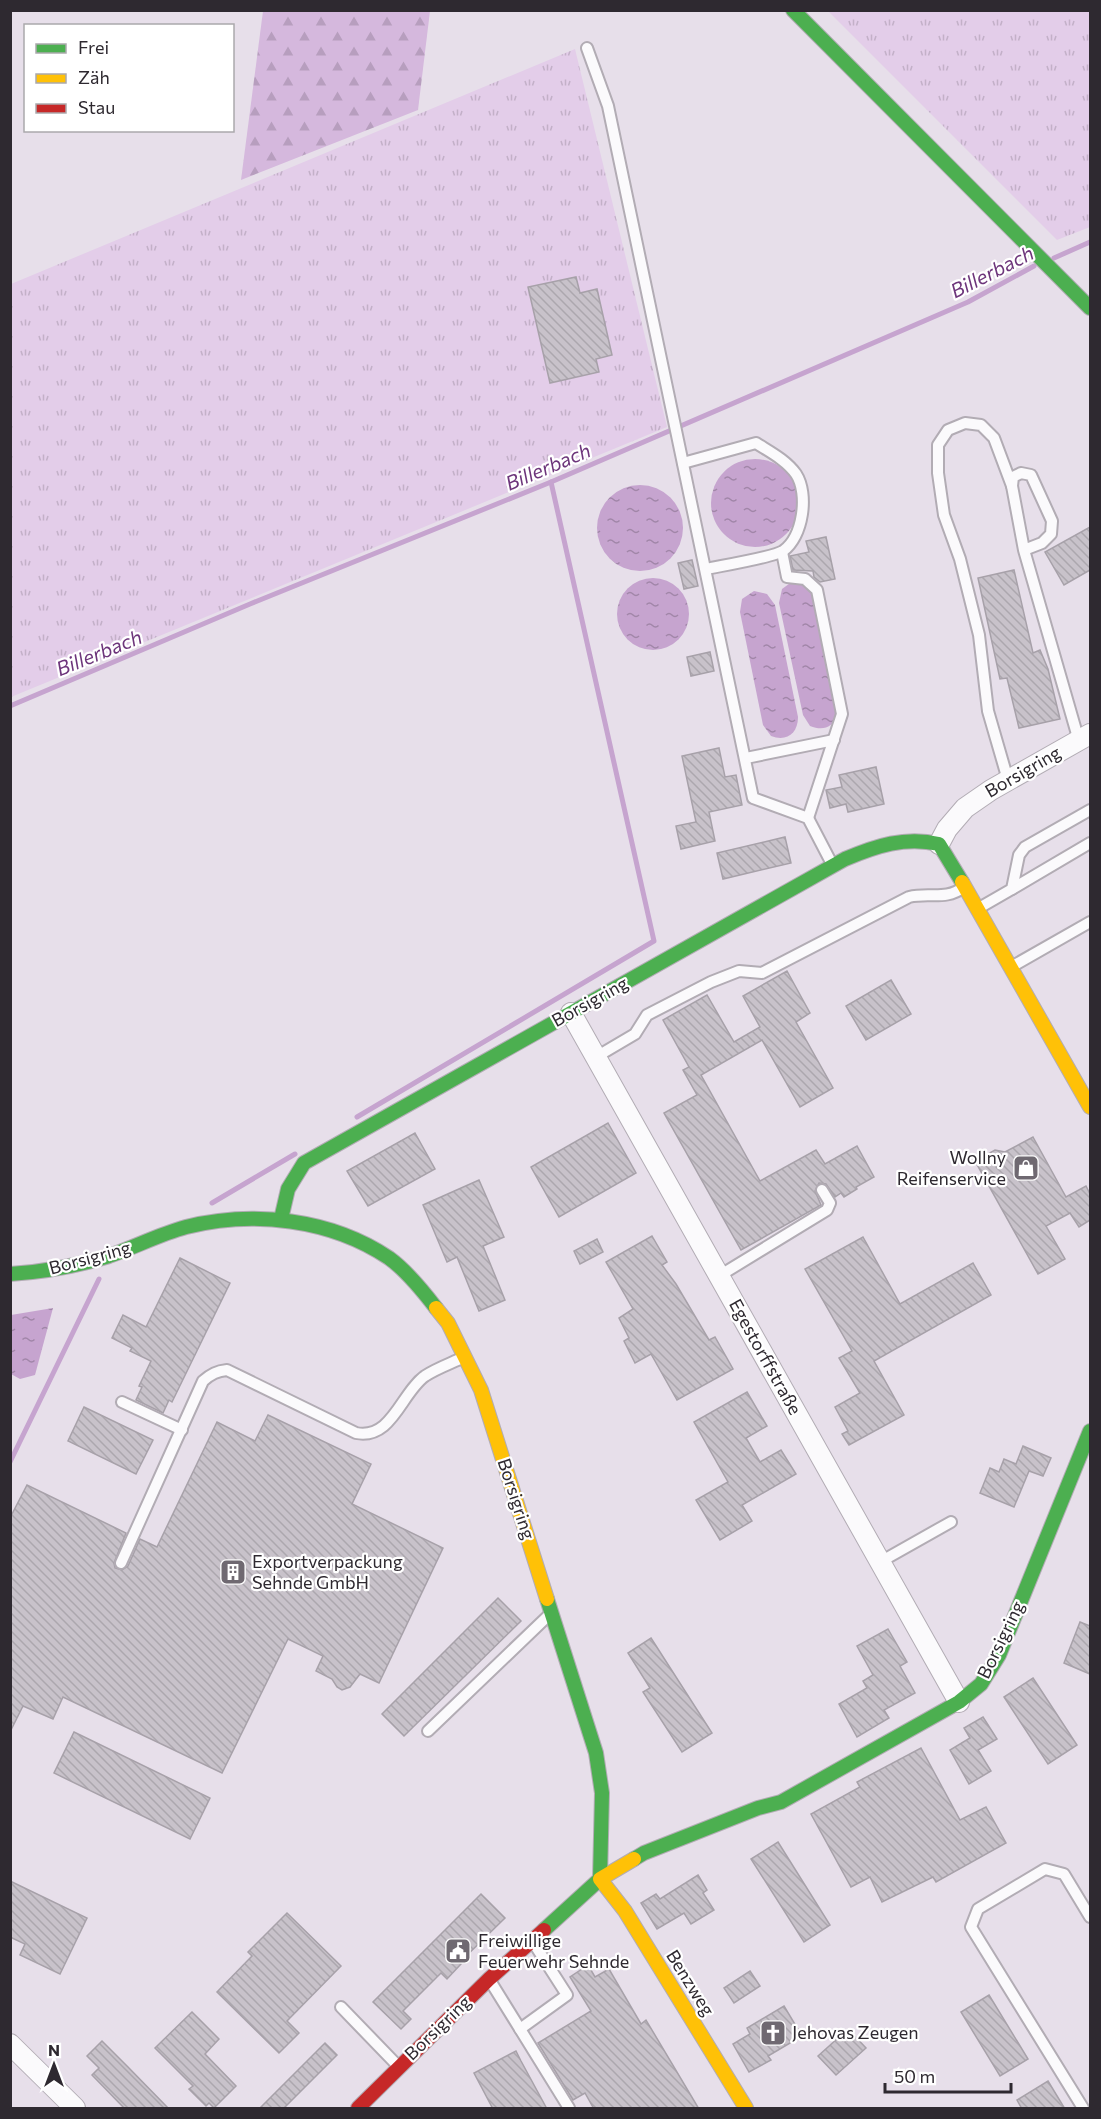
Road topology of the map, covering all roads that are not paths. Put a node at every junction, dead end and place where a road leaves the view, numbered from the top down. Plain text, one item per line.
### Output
1 (793, 10) edge
2 (587, 48) dead end
3 (1090, 308) edge
4 (683, 464) junction
5 (1012, 486) junction
6 (1024, 550) junction
7 (782, 552) junction
8 (706, 569) junction
9 (1085, 738) edge
10 (834, 740) junction
11 (746, 758) junction
12 (1008, 780) junction
13 (1090, 810) edge
14 (808, 818) junction
15 (1090, 843) edge
16 (939, 844) junction
17 (833, 866) junction
18 (965, 886) junction
19 (1012, 889) junction
20 (978, 909) junction
21 (1090, 922) edge
22 (1011, 967) junction
23 (570, 1013) junction
24 (596, 1057) junction
25 (1083, 1077) edge
26 (1090, 1107) edge
27 (822, 1190) dead end
28 (281, 1219) junction
29 (10, 1274) edge
30 (719, 1276) junction
31 (464, 1356) junction
32 (122, 1402) dead end
33 (182, 1430) junction
34 (1090, 1431) edge
35 (951, 1522) dead end
36 (880, 1562) junction
37 (121, 1563) dead end
38 (552, 1613) junction
39 (959, 1702) junction
40 (428, 1731) dead end
41 (600, 1879) junction
42 (1090, 1917) edge
43 (531, 1939) junction
44 (489, 1979) junction
45 (341, 2007) dead end
46 (520, 2029) junction
47 (10, 2044) edge
48 (398, 2066) junction
49 (75, 2109) edge
50 (358, 2109) edge
51 (569, 2109) edge
52 (746, 2109) edge
53 (1083, 2109) edge

1 - 3 street
2 - 4 lane
4 - 7 lane
4 - 8 lane
5 - 6 lane
5 - 6 lane
5 - 12 lane
6 - 9 lane
7 - 8 lane
7 - 10 lane
8 - 11 lane
9 - 12 street, Borsigring
10 - 11 lane
10 - 14 lane
11 - 14 lane
12 - 16 street, Borsigring
13 - 19 lane
14 - 17 lane
15 - 19 lane
16 - 17 street, Borsigring
16 - 18 street
17 - 23 street, Borsigring
18 - 20 street
18 - 24 lane
19 - 20 lane
20 - 22 street
21 - 22 lane
22 - 25 street
23 - 24 street, Egestorffstraße
23 - 28 street, Borsigring
24 - 30 street, Egestorffstraße
25 - 26 street
27 - 30 lane
28 - 29 street, Borsigring
28 - 31 street, Borsigring
30 - 36 street, Egestorffstraße
31 - 33 lane
31 - 38 street, Borsigring
32 - 33 lane
33 - 37 lane
34 - 39 street, Borsigring
35 - 36 lane
36 - 39 street, Egestorffstraße
38 - 40 lane
38 - 41 street, Borsigring
39 - 41 street, Borsigring
41 - 43 street, Borsigring
41 - 52 street, Benzweg
42 - 53 lane
43 - 44 street, Borsigring
43 - 46 lane
44 - 46 lane
44 - 48 street, Borsigring
45 - 48 lane
46 - 51 lane
47 - 49 street
48 - 50 street, Borsigring

